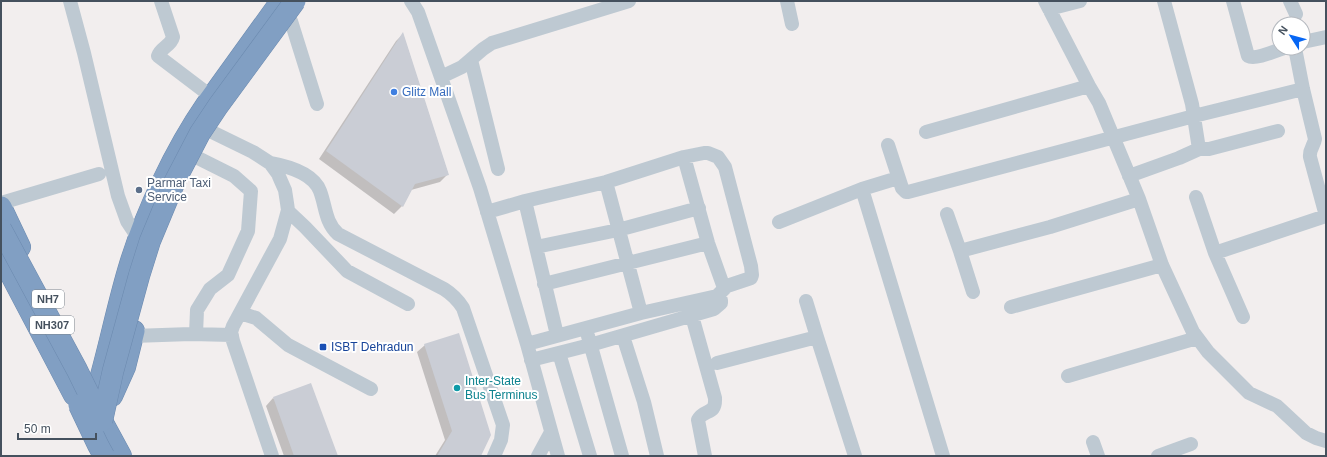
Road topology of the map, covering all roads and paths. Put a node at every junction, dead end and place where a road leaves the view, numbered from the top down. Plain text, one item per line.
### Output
1 (70, 1) edge
2 (161, 1) edge
3 (281, 1) edge
4 (295, 1) edge
5 (307, 1) edge
6 (411, 1) edge
7 (629, 1) edge
8 (788, 1) edge
9 (1080, 1) edge
10 (1164, 1) edge
11 (1233, 1) edge
12 (1047, 5) edge
13 (291, 21) junction
14 (792, 24) dead end
15 (1326, 37) edge
16 (1311, 40) edge
17 (1271, 52) edge
18 (1297, 56) edge
19 (471, 60) junction
20 (441, 77) junction
21 (1089, 86) junction
22 (1303, 89) junction
23 (212, 96) junction
24 (317, 104) dead end
25 (1194, 116) junction
26 (203, 127) junction
27 (1278, 131) dead end
28 (926, 132) dead end
29 (1113, 137) junction
30 (888, 145) dead end
31 (1199, 149) junction
32 (684, 157) junction
33 (198, 158) junction
34 (270, 163) junction
35 (498, 169) dead end
36 (99, 174) dead end
37 (1129, 176) junction
38 (898, 178) junction
39 (606, 182) junction
40 (862, 190) junction
41 (1196, 197) dead end
42 (1139, 199) junction
43 (525, 201) junction
44 (1, 203) edge
45 (1, 208) edge
46 (699, 208) junction
47 (288, 212) junction
48 (486, 212) junction
49 (947, 214) dead end
50 (1326, 216) edge
51 (779, 222) dead end
52 (1, 229) edge
53 (618, 230) junction
54 (139, 239) junction
55 (708, 243) junction
56 (536, 247) junction
57 (960, 252) junction
58 (1215, 253) junction
59 (1, 256) edge
60 (627, 263) junction
61 (1162, 265) junction
62 (1, 282) edge
63 (544, 284) junction
64 (721, 292) junction
65 (974, 292) dead end
66 (806, 301) dead end
67 (408, 304) dead end
68 (1011, 307) dead end
69 (647, 312) junction
70 (240, 314) junction
71 (692, 316) junction
72 (1243, 317) dead end
73 (656, 326) junction
74 (585, 328) junction
75 (196, 334) junction
76 (232, 335) junction
77 (557, 335) junction
78 (133, 336) junction
79 (623, 336) junction
80 (817, 337) junction
81 (1197, 338) junction
82 (527, 344) junction
83 (590, 345) junction
84 (559, 352) junction
85 (531, 360) junction
86 (716, 363) dead end
87 (1068, 376) dead end
88 (371, 390) dead end
89 (99, 403) junction
90 (70, 412) junction
91 (551, 432) junction
92 (1326, 441) edge
93 (1093, 442) dead end
94 (1191, 444) dead end
95 (104, 456) edge
96 (121, 456) edge
97 (272, 456) edge
98 (494, 456) edge
99 (538, 456) edge
100 (558, 456) edge
101 (590, 456) edge
102 (622, 456) edge
103 (657, 456) edge
104 (705, 456) edge
105 (855, 456) edge
106 (943, 456) edge
107 (1098, 456) edge
108 (1158, 456) edge

1 - 54 street
2 - 23 street
3 - 23 highway, NH7
4 - 89 highway, bridge
5 - 13 highway, NH7
6 - 20 street
7 - 19 street
8 - 14 street
9 - 12 street
10 - 25 street
11 - 17 street
12 - 21 street
13 - 24 street
13 - 26 highway, NH7
15 - 16 street
18 - 22 street
19 - 20 street
19 - 35 street
20 - 48 street
21 - 28 street
21 - 29 street
22 - 25 street
22 - 50 street
23 - 26 highway, NH7
25 - 29 street
25 - 31 street
26 - 33 highway, NH7
26 - 34 street
26 - 54 highway, NH7
27 - 31 street
29 - 37 street
29 - 38 street
30 - 38 street
31 - 37 street
32 - 39 street
32 - 46 street
32 - 64 street
33 - 75 street
33 - 78 highway, NH7
34 - 47 street
34 - 98 street
36 - 44 street
37 - 42 street
38 - 40 street
39 - 43 street
39 - 53 street
40 - 51 street
40 - 106 street
41 - 58 street
42 - 57 street
42 - 61 street
43 - 48 street
43 - 56 street
45 - 89 highway, NH7
46 - 53 street
46 - 55 street
47 - 67 street
47 - 70 street
48 - 82 street
49 - 57 street
50 - 58 street
52 - 89 highway, NH307, bridge
53 - 56 street
53 - 60 street
54 - 89 highway, NH7
55 - 60 street
55 - 64 street
56 - 63 street
57 - 65 street
58 - 72 street
59 - 95 highway, NH307, bridge
60 - 63 street
60 - 69 street
61 - 68 street
61 - 81 street
62 - 90 highway, NH7
63 - 77 street
64 - 69 street
64 - 71 street
66 - 80 street
69 - 73 street
69 - 74 street
70 - 76 street
70 - 88 street
71 - 73 street
71 - 104 street
73 - 79 street
74 - 77 street
74 - 83 street
75 - 76 street
75 - 78 street
76 - 97 street
77 - 82 street
78 - 89 highway, NH7
79 - 83 street
79 - 103 street
80 - 86 street
80 - 105 street
81 - 87 street
81 - 92 street
82 - 85 street
83 - 84 street
83 - 102 street
84 - 85 street
84 - 101 street
85 - 91 street
89 - 90 highway
89 - 90 highway, NH7
89 - 96 highway, NH307
91 - 99 street
91 - 100 street
93 - 107 street
94 - 108 street

